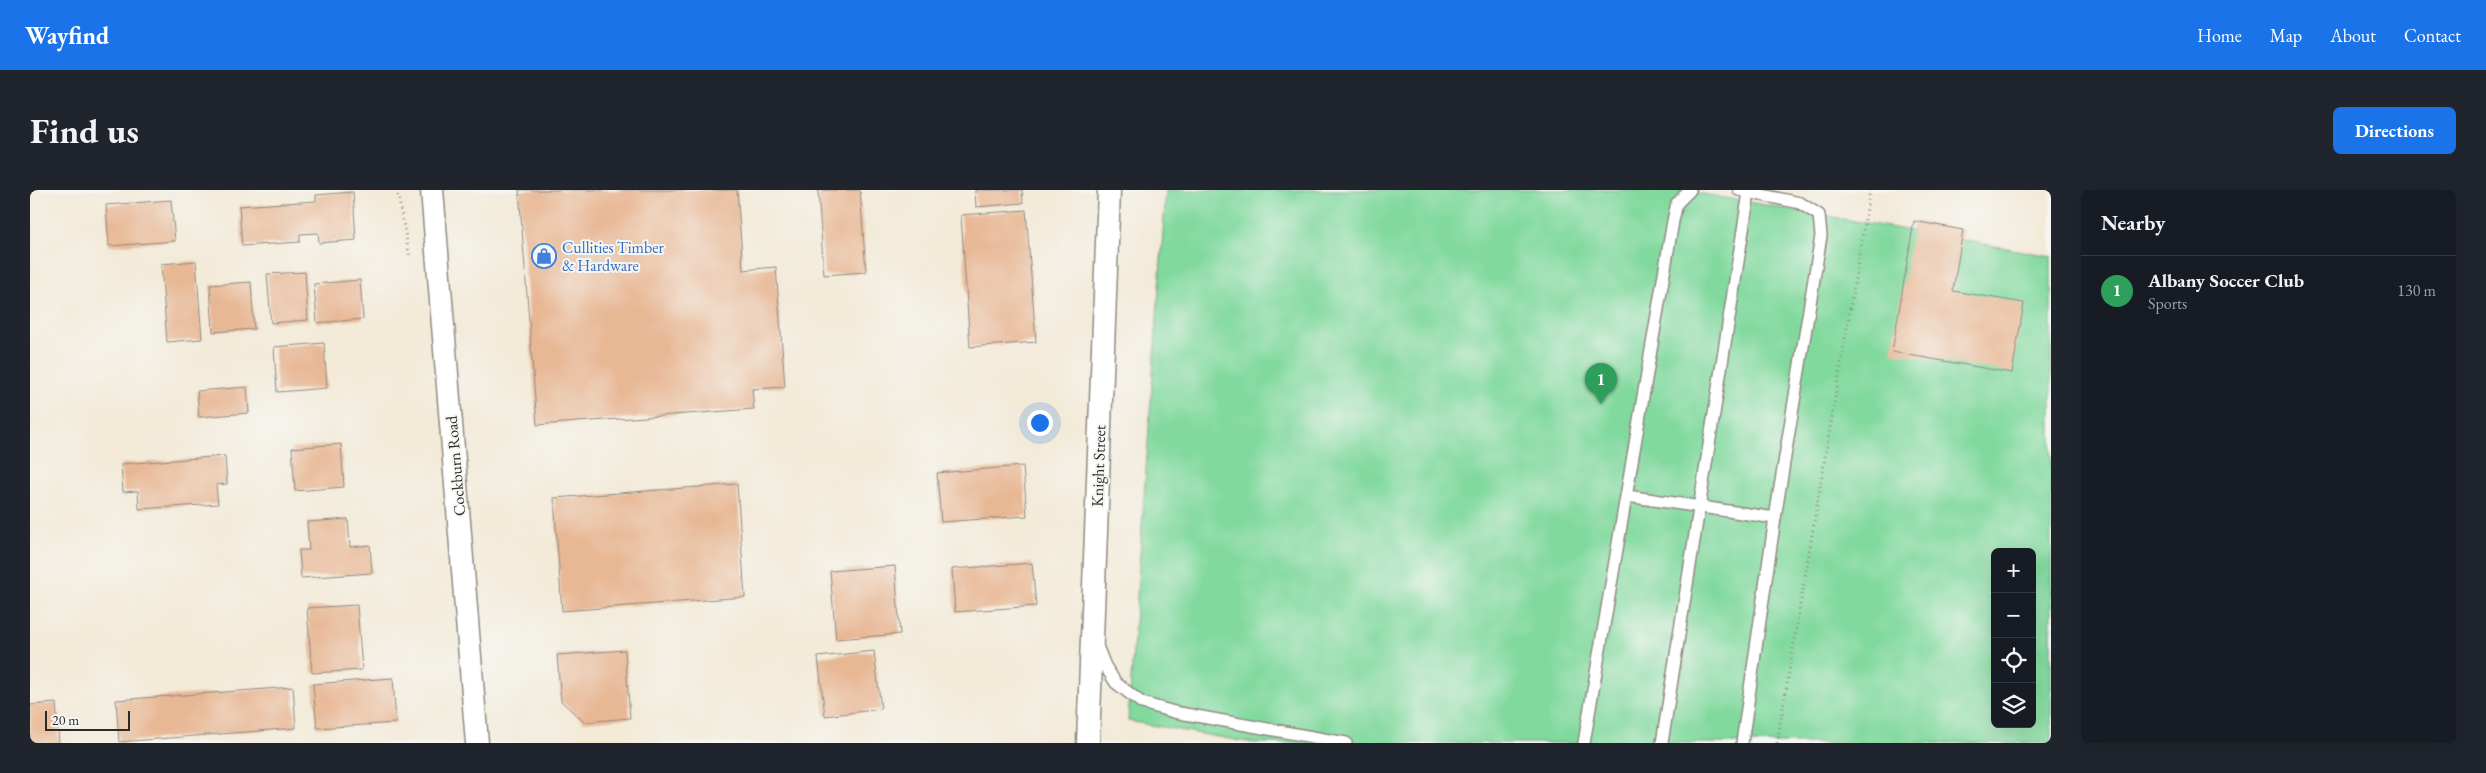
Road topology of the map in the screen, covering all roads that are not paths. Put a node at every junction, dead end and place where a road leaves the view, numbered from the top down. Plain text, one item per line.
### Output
1 (432, 190) edge
2 (1109, 190) edge
3 (1690, 190) edge
4 (1744, 191) edge
5 (1626, 496) junction
6 (1699, 507) junction
7 (1775, 518) junction
8 (1092, 633) junction
9 (477, 743) edge
10 (1088, 743) edge
11 (1346, 743) edge
12 (1584, 743) edge
13 (1662, 743) edge
14 (1742, 743) edge

1 - 9 street, Cockburn Road
2 - 8 street, Knight Street
3 - 5 lane
4 - 6 lane
4 - 7 lane
5 - 6 lane
5 - 12 lane
6 - 7 lane
6 - 13 lane
7 - 14 lane
8 - 10 street, Knight Street
8 - 11 lane

